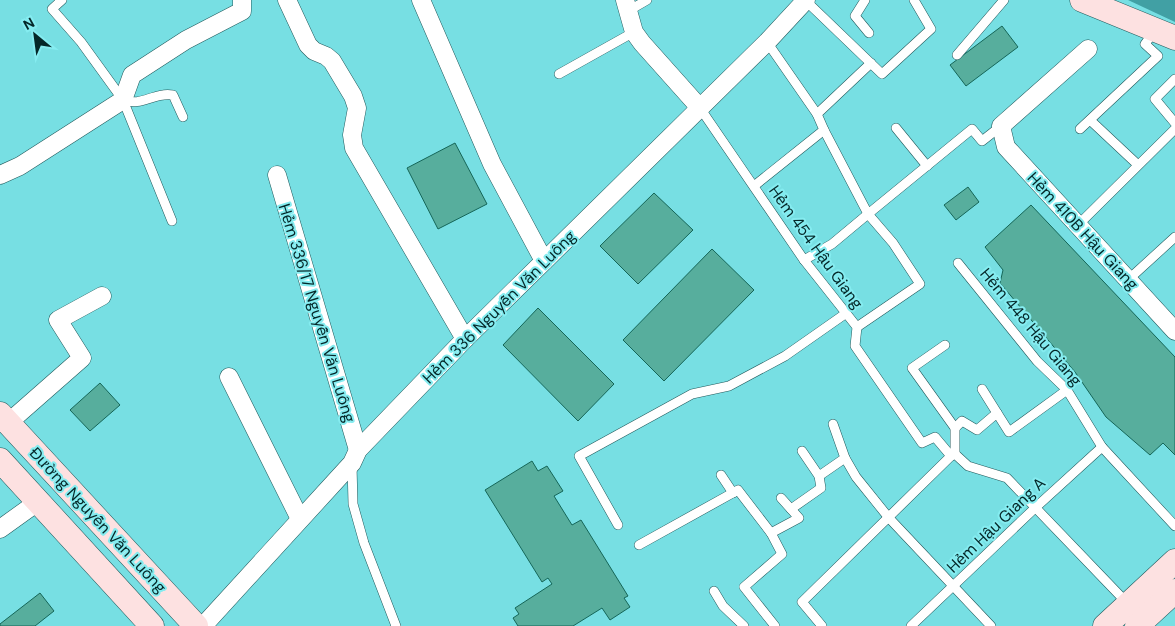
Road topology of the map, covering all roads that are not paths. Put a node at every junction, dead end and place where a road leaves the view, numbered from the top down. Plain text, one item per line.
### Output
1 (62, 0) edge
2 (242, 0) edge
3 (287, 0) edge
4 (421, 0) edge
5 (647, 0) edge
6 (806, 0) edge
7 (865, 0) edge
8 (914, 0) edge
9 (1004, 0) edge
10 (1082, 0) edge
11 (626, 6) edge
12 (634, 32) junction
13 (869, 33) dead end
14 (1165, 34) edge
15 (767, 42) junction
16 (1088, 49) dead end
17 (957, 55) dead end
18 (871, 63) junction
19 (560, 74) dead end
20 (1175, 79) edge
21 (123, 100) junction
22 (700, 108) junction
23 (817, 114) junction
24 (183, 117) dead end
25 (1090, 120) junction
26 (1175, 123) edge
27 (1001, 126) junction
28 (896, 128) dead end
29 (1080, 129) dead end
30 (1175, 129) edge
31 (824, 130) junction
32 (1138, 165) junction
33 (927, 166) junction
34 (0, 175) edge
35 (277, 175) dead end
36 (754, 186) junction
37 (868, 214) junction
38 (172, 222) dead end
39 (1078, 224) junction
40 (1175, 237) edge
41 (804, 260) junction
42 (544, 261) junction
43 (958, 263) dead end
44 (1129, 279) junction
45 (102, 296) dead end
46 (845, 314) junction
47 (857, 327) junction
48 (1175, 330) edge
49 (465, 339) junction
50 (945, 345) dead end
51 (229, 377) dead end
52 (982, 388) dead end
53 (1067, 390) junction
54 (997, 413) junction
55 (4, 419) edge
56 (832, 424) dead end
57 (955, 428) junction
58 (1102, 447) junction
59 (802, 451) dead end
60 (953, 455) junction
61 (355, 456) junction
62 (845, 458) junction
63 (0, 460) edge
64 (721, 475) dead end
65 (820, 476) junction
66 (733, 493) junction
67 (781, 498) dead end
68 (38, 501) junction
69 (1035, 508) junction
70 (791, 509) junction
71 (889, 518) junction
72 (300, 519) junction
73 (618, 525) dead end
74 (1175, 526) edge
75 (0, 529) edge
76 (771, 533) junction
77 (639, 545) dead end
78 (1175, 561) edge
79 (954, 586) junction
80 (714, 591) dead end
81 (1175, 591) edge
82 (1138, 619) edge
83 (152, 626) edge
84 (196, 626) edge
85 (203, 626) edge
86 (396, 626) edge
87 (744, 626) edge
88 (775, 626) edge
89 (822, 626) edge
90 (911, 626) edge
91 (991, 626) edge
92 (1105, 626) edge

1 - 21 lane
2 - 21 street
3 - 49 street
4 - 42 street
5 - 11 lane
6 - 15 street, Hẻm 336 Nguyễn Văn Luông
6 - 18 lane
7 - 13 lane
8 - 18 lane
9 - 17 lane
10 - 14 main road
11 - 12 street
12 - 19 lane
12 - 22 street
14 - 25 lane
15 - 22 street, Hẻm 336 Nguyễn Văn Luông
15 - 23 lane
16 - 27 street
18 - 23 lane
20 - 26 lane
21 - 24 lane
21 - 34 street
21 - 38 lane
22 - 36 lane, Hẻm 454 Hậu Giang
22 - 42 street, Hẻm 336 Nguyễn Văn Luông
23 - 31 lane
25 - 29 lane
25 - 32 lane
27 - 33 lane
27 - 39 street, Hẻm 410B Hậu Giang
28 - 33 lane
30 - 32 lane
31 - 36 lane
31 - 37 lane
32 - 39 lane
33 - 37 lane
35 - 61 street, Hẻm 336/17 Nguyễn Văn Luông
36 - 41 lane, Hẻm 454 Hậu Giang
37 - 41 lane
37 - 47 lane
39 - 44 street, Hẻm 410B Hậu Giang
40 - 44 lane
41 - 46 lane, Hẻm 454 Hậu Giang
42 - 49 street, Hẻm 336 Nguyễn Văn Luông
43 - 53 lane, Hẻm 448 Hậu Giang
44 - 48 street, Hẻm 410B Hậu Giang
45 - 55 street
46 - 47 lane, Hẻm 454 Hậu Giang
46 - 73 lane
47 - 60 lane, Hẻm 454 Hậu Giang
49 - 61 street, Hẻm 336 Nguyễn Văn Luông
50 - 57 lane
51 - 72 street
52 - 54 lane
53 - 54 lane
53 - 58 lane, Hẻm 448 Hậu Giang
54 - 57 lane
55 - 84 main road, Đường Nguyễn Văn Luông
56 - 62 lane
57 - 60 lane
58 - 69 lane, Hẻm Hậu Giang A
58 - 74 lane, Hẻm 448 Hậu Giang
59 - 65 lane
60 - 69 lane, Hẻm 454 Hậu Giang
60 - 71 lane
61 - 72 street, Hẻm 336 Nguyễn Văn Luông
61 - 86 lane
62 - 65 lane
62 - 71 lane
63 - 68 main road, Đường Nguyễn Văn Luông
64 - 66 lane
65 - 70 lane
66 - 76 lane
66 - 77 lane
67 - 70 lane
68 - 75 street
68 - 83 main road, Đường Nguyễn Văn Luông
69 - 79 lane, Hẻm Hậu Giang A
69 - 82 lane, Hẻm 454 Hậu Giang
70 - 76 lane
71 - 79 lane
71 - 89 lane
72 - 85 street, Hẻm 336 Nguyễn Văn Luông
76 - 88 lane
78 - 82 main road
79 - 90 lane, Hẻm Hậu Giang A
79 - 91 lane
80 - 87 lane
81 - 82 main road
82 - 92 main road

